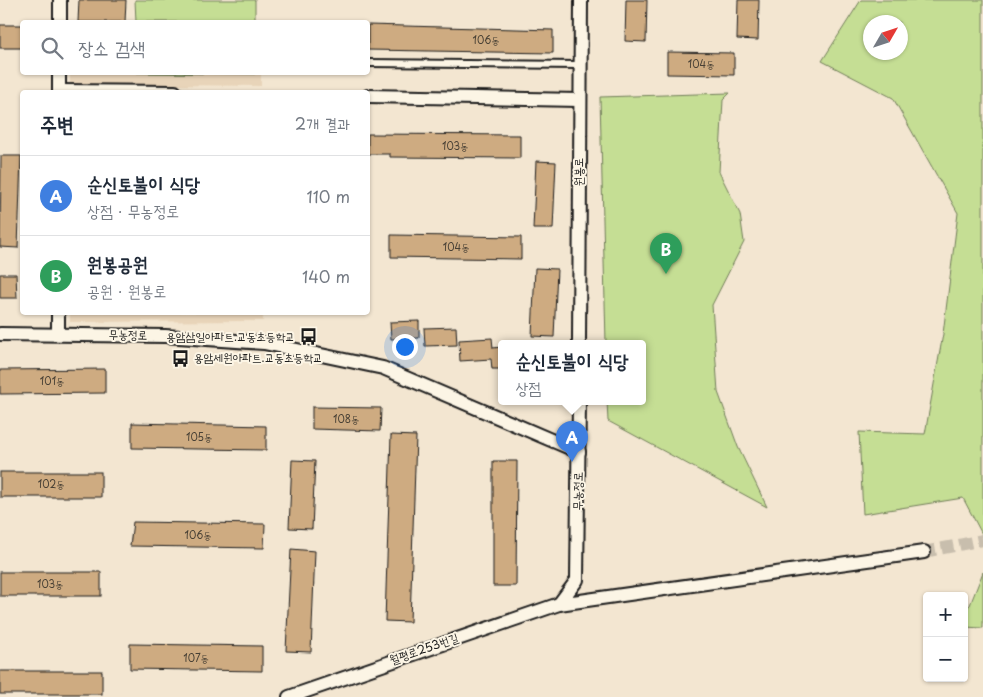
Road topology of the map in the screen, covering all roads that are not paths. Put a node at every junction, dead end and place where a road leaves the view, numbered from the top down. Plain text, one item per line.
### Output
1 (60, 0) edge
2 (581, 0) edge
3 (60, 20) edge
4 (370, 63) edge
5 (579, 66) junction
6 (59, 75) edge
7 (59, 90) edge
8 (370, 96) edge
9 (579, 100) junction
10 (58, 315) edge
11 (0, 334) edge
12 (58, 334) junction
13 (579, 340) edge
14 (579, 405) edge
15 (579, 452) junction
16 (924, 552) tunnel mouth
17 (559, 604) junction
18 (289, 697) edge

1 - 3 street
2 - 5 street, 원봉로
4 - 5 lane
5 - 9 street, 원봉로
6 - 7 street
8 - 9 street
9 - 13 street, 원봉로
10 - 12 street
11 - 12 street, 무농정로
12 - 15 street, 무농정로
14 - 15 street
15 - 17 street, 무농정로
16 - 17 street
17 - 18 street, 월평로253번길

